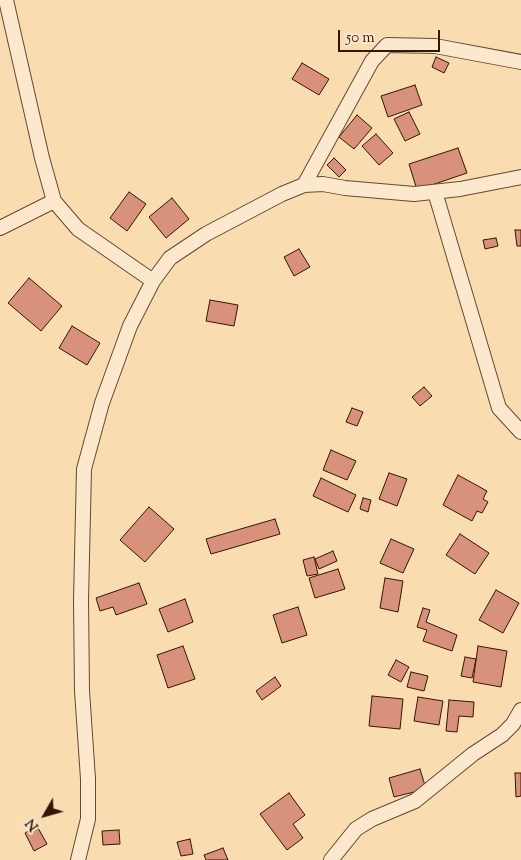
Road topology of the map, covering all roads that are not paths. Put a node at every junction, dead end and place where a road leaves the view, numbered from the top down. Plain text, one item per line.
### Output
1 (6, 0) edge
2 (521, 62) edge
3 (521, 177) edge
4 (304, 185) junction
5 (434, 192) junction
6 (54, 201) junction
7 (0, 228) edge
8 (153, 281) junction
9 (521, 432) edge
10 (521, 710) edge
11 (78, 860) edge
12 (331, 860) edge

1 - 6 street
2 - 4 street
3 - 5 street
4 - 5 street
4 - 8 street
5 - 9 street
6 - 7 street
6 - 8 street
8 - 11 street
10 - 12 street

